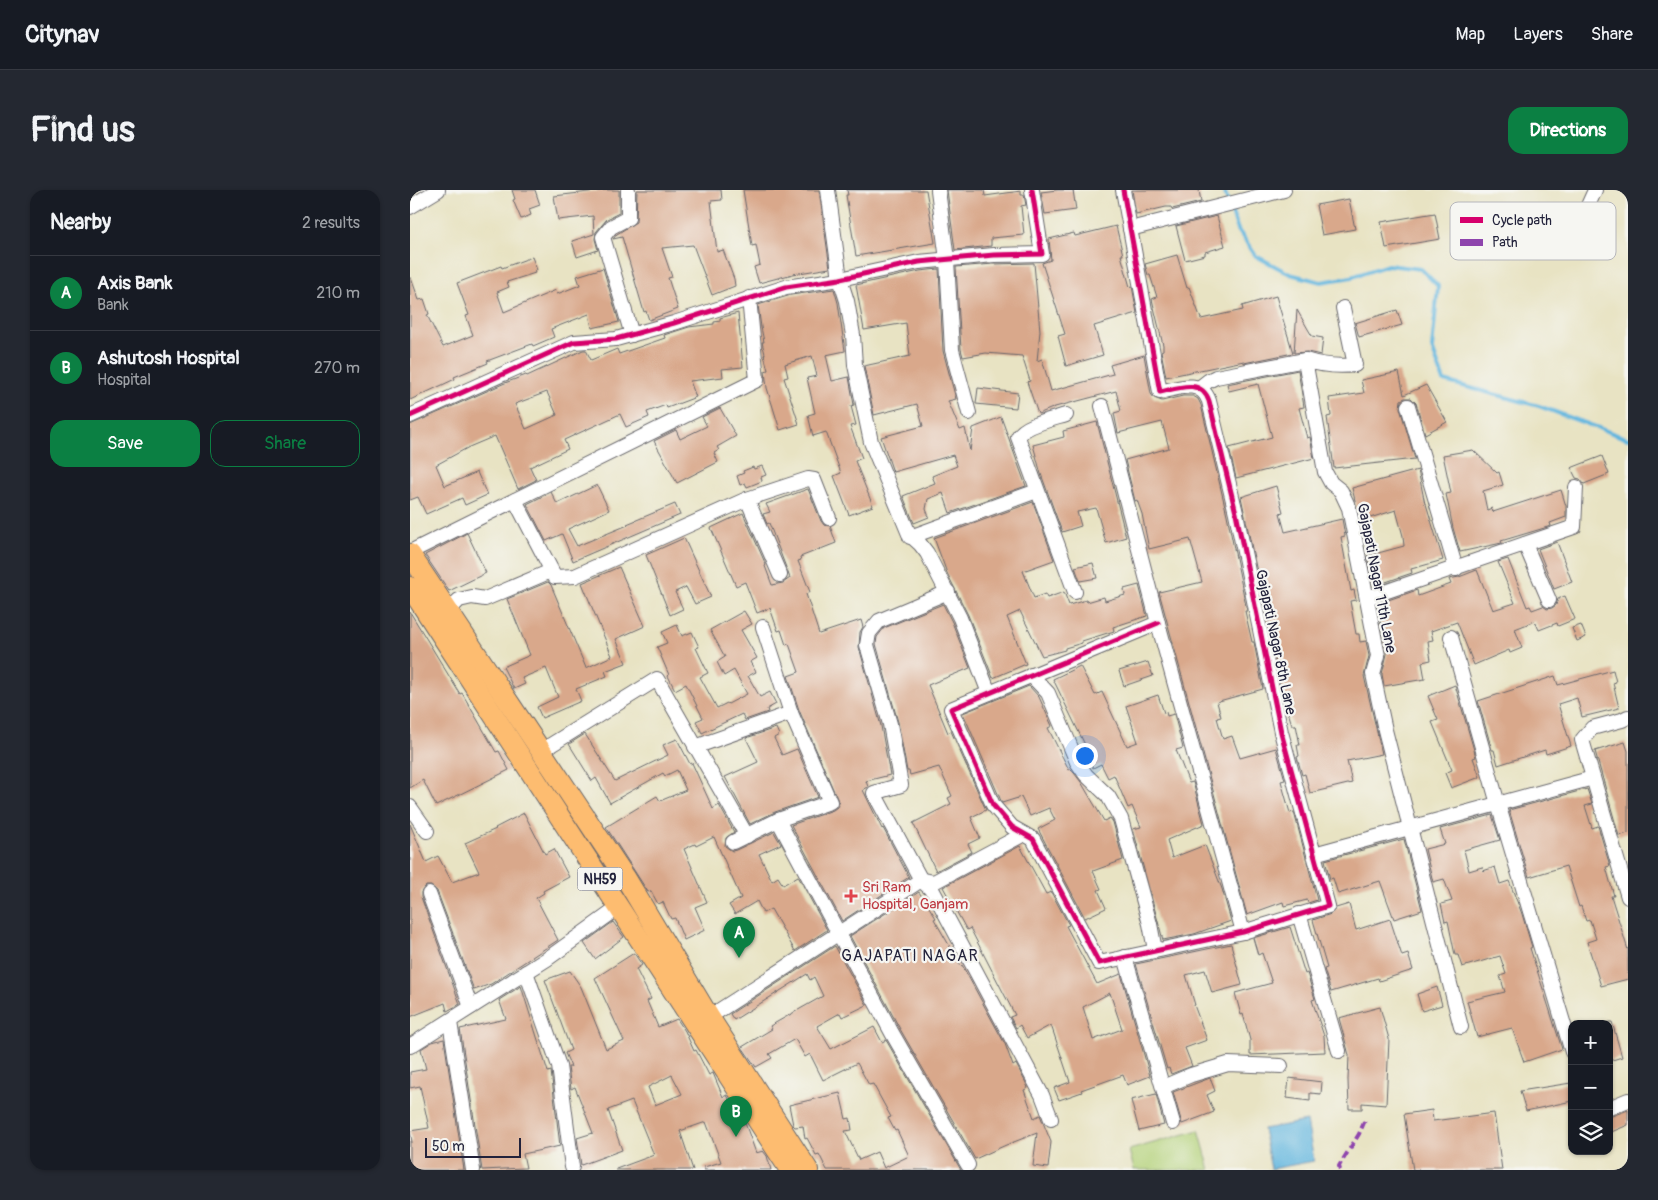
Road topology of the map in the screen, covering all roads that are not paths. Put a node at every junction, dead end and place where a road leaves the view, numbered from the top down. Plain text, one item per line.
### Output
1 (438, 190) edge
2 (628, 190) edge
3 (828, 190) edge
4 (938, 190) edge
5 (1032, 190) edge
6 (1123, 190) edge
7 (1284, 190) edge
8 (1595, 190) edge
9 (1590, 202) edge
10 (410, 206) edge
11 (1130, 229) junction
12 (947, 260) junction
13 (840, 279) junction
14 (749, 298) junction
15 (1343, 308) dead end
16 (632, 335) junction
17 (1305, 360) junction
18 (1198, 388) junction
19 (1102, 406) dead end
20 (1408, 406) dead end
21 (969, 413) dead end
22 (1066, 415) dead end
23 (410, 416) edge
24 (1576, 487) dead end
25 (1038, 491) junction
26 (747, 499) junction
27 (515, 500) junction
28 (829, 518) dead end
29 (910, 537) junction
30 (1525, 544) junction
31 (410, 553) edge
32 (1456, 569) junction
33 (551, 571) junction
34 (780, 574) dead end
35 (948, 592) junction
36 (1075, 592) dead end
37 (1367, 598) junction
38 (413, 600) edge
39 (1548, 600) dead end
40 (448, 611) junction
41 (1158, 623) junction
42 (763, 627) dead end
43 (1451, 637) dead end
44 (1031, 675) junction
45 (990, 693) junction
46 (791, 713) junction
47 (1628, 716) edge
48 (695, 747) junction
49 (541, 750) junction
50 (1594, 778) junction
51 (1498, 804) junction
52 (410, 807) edge
53 (778, 820) junction
54 (1409, 828) junction
55 (427, 831) dead end
56 (1024, 834) junction
57 (747, 836) junction
58 (734, 842) dead end
59 (1314, 854) junction
60 (921, 880) junction
61 (429, 894) dead end
62 (1628, 897) edge
63 (618, 908) junction
64 (1300, 914) junction
65 (838, 932) junction
66 (1243, 932) junction
67 (1155, 950) junction
68 (1125, 957) junction
69 (526, 972) junction
70 (471, 1007) junction
71 (702, 1021) junction
72 (450, 1022) junction
73 (1461, 1028) dead end
74 (1568, 1039) edge
75 (410, 1046) edge
76 (1338, 1050) dead end
77 (1281, 1066) dead end
78 (1163, 1087) junction
79 (1628, 1100) edge
80 (1613, 1106) edge
81 (1051, 1119) dead end
82 (1173, 1123) dead end
83 (968, 1165) dead end
84 (572, 1166) dead end
85 (473, 1170) edge
86 (790, 1170) edge
87 (808, 1170) edge

1 - 10 street
2 - 16 street
3 - 13 street
4 - 12 street
5 - 12 street
6 - 11 street
7 - 11 street
8 - 9 street
11 - 18 street
12 - 13 street
12 - 21 street
13 - 14 street
13 - 29 street
14 - 16 street
14 - 27 street
15 - 17 street
16 - 23 street
17 - 18 street
17 - 37 street, Gajapati Nagar 11th Lane
18 - 59 street, Gajapati Nagar 8th Lane
19 - 41 street
20 - 32 street
22 - 25 street
24 - 30 street
25 - 29 street
25 - 36 street
26 - 28 street
26 - 33 street
26 - 34 street
27 - 31 street
27 - 33 street
29 - 35 street
30 - 32 street
30 - 39 street
31 - 40 highway
32 - 37 street
33 - 40 street
35 - 45 street
35 - 60 street
37 - 54 street, Gajapati Nagar 11th Lane
38 - 63 highway, NH59
40 - 49 highway
41 - 44 street
41 - 66 street
42 - 46 street
43 - 51 street
44 - 45 street
44 - 67 street
45 - 56 street
46 - 48 street
46 - 53 street
47 - 50 street
48 - 49 street
48 - 57 street
49 - 71 highway
50 - 51 street
50 - 62 street
51 - 54 street
51 - 74 street
52 - 55 street
53 - 57 street
53 - 65 street
54 - 59 street
54 - 73 street, Gajapati Nagar 11th Lane
56 - 60 street
56 - 68 street
57 - 58 street
59 - 64 street, Gajapati Nagar 8th Lane
60 - 65 street
60 - 81 street
61 - 70 street
63 - 69 street
63 - 71 highway, NH59
64 - 66 street
64 - 76 street
65 - 71 street
65 - 83 street
66 - 67 street
67 - 68 street
68 - 78 street
69 - 70 street
69 - 84 street
70 - 72 street
71 - 86 highway, NH59
71 - 87 highway
72 - 75 street
72 - 85 street
77 - 78 street
78 - 82 street
79 - 80 street

